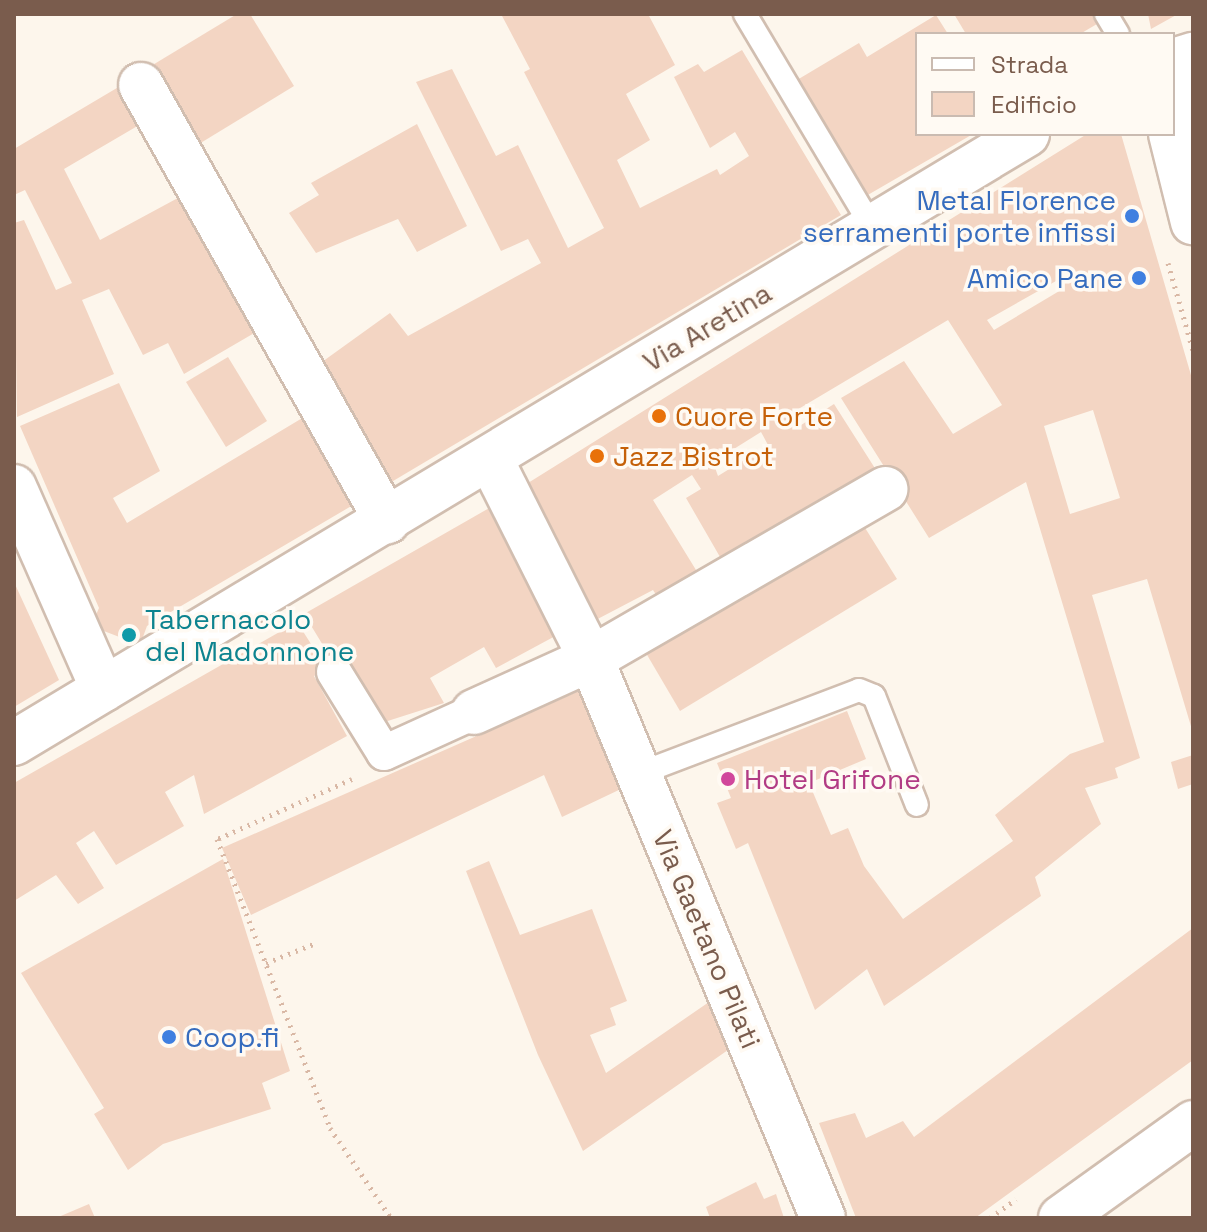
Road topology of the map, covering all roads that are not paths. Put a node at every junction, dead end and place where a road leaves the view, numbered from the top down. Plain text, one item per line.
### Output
1 (745, 14) edge
2 (1106, 14) edge
3 (1117, 32) edge
4 (1193, 79) edge
5 (141, 85) dead end
6 (1175, 120) edge
7 (1024, 136) edge
8 (1172, 136) edge
9 (1193, 222) edge
10 (872, 227) junction
11 (491, 460) junction
12 (14, 487) edge
13 (886, 489) dead end
14 (387, 521) junction
15 (591, 659) junction
16 (334, 672) dead end
17 (103, 689) junction
18 (474, 712) joint
19 (14, 743) edge
20 (638, 774) junction
21 (917, 805) dead end
22 (1193, 1123) edge
23 (823, 1218) edge
24 (1061, 1218) edge

1 - 10 lane
2 - 3 lane
4 - 6 street
5 - 14 street
7 - 10 street, Via Aretina
8 - 9 street
10 - 11 street, Via Aretina
11 - 14 street, Via Aretina
11 - 15 street, Via Gaetano Pilati
12 - 17 street
13 - 15 street
14 - 17 street, Via Aretina
15 - 18 street
15 - 20 street, Via Gaetano Pilati
16 - 18 street
17 - 19 street, Via Aretina
20 - 21 lane
20 - 23 street, Via Gaetano Pilati
22 - 24 street

